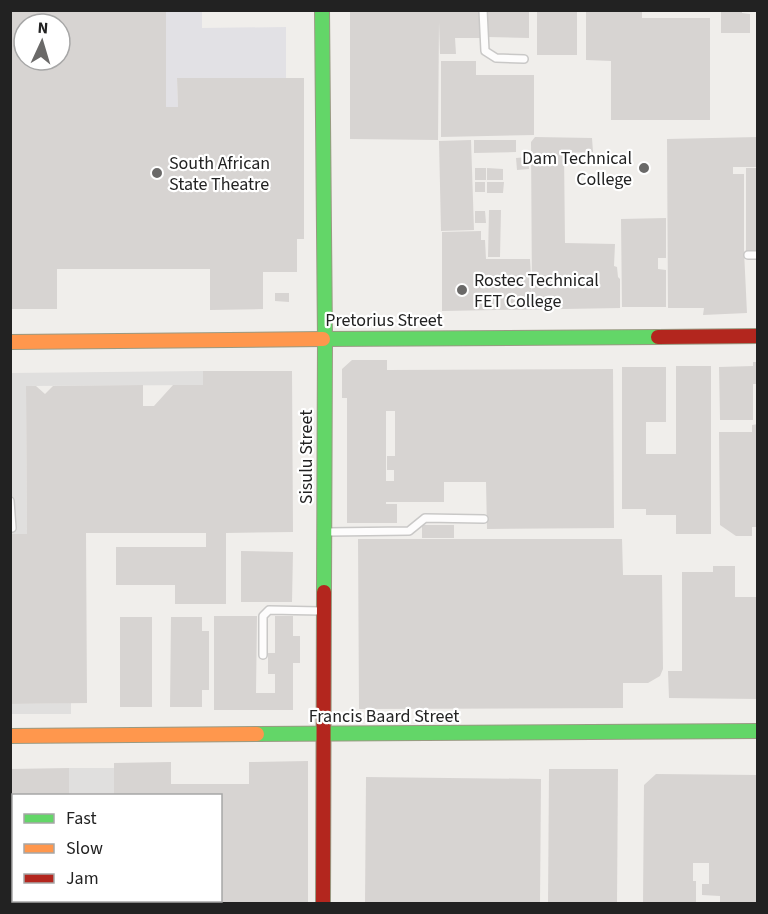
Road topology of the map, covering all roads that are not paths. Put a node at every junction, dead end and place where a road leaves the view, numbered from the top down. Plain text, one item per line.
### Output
1 (322, 10) edge
2 (483, 10) edge
3 (524, 59) dead end
4 (748, 255) dead end
5 (758, 255) edge
6 (758, 336) edge
7 (325, 339) junction
8 (10, 342) edge
9 (10, 501) edge
10 (484, 519) dead end
11 (12, 528) dead end
12 (324, 532) junction
13 (324, 611) junction
14 (263, 655) dead end
15 (758, 731) edge
16 (323, 734) junction
17 (10, 736) edge
18 (323, 903) edge

1 - 7 street, Sisulu Street
2 - 3 lane
4 - 5 lane
6 - 7 street, Pretorius Street
7 - 8 street, Pretorius Street
7 - 12 street, Sisulu Street
9 - 11 lane
10 - 12 lane
12 - 13 street, Sisulu Street
13 - 14 lane
13 - 16 street, Sisulu Street
15 - 16 street, Francis Baard Street
16 - 17 street, Francis Baard Street
16 - 18 street, Sisulu Street

